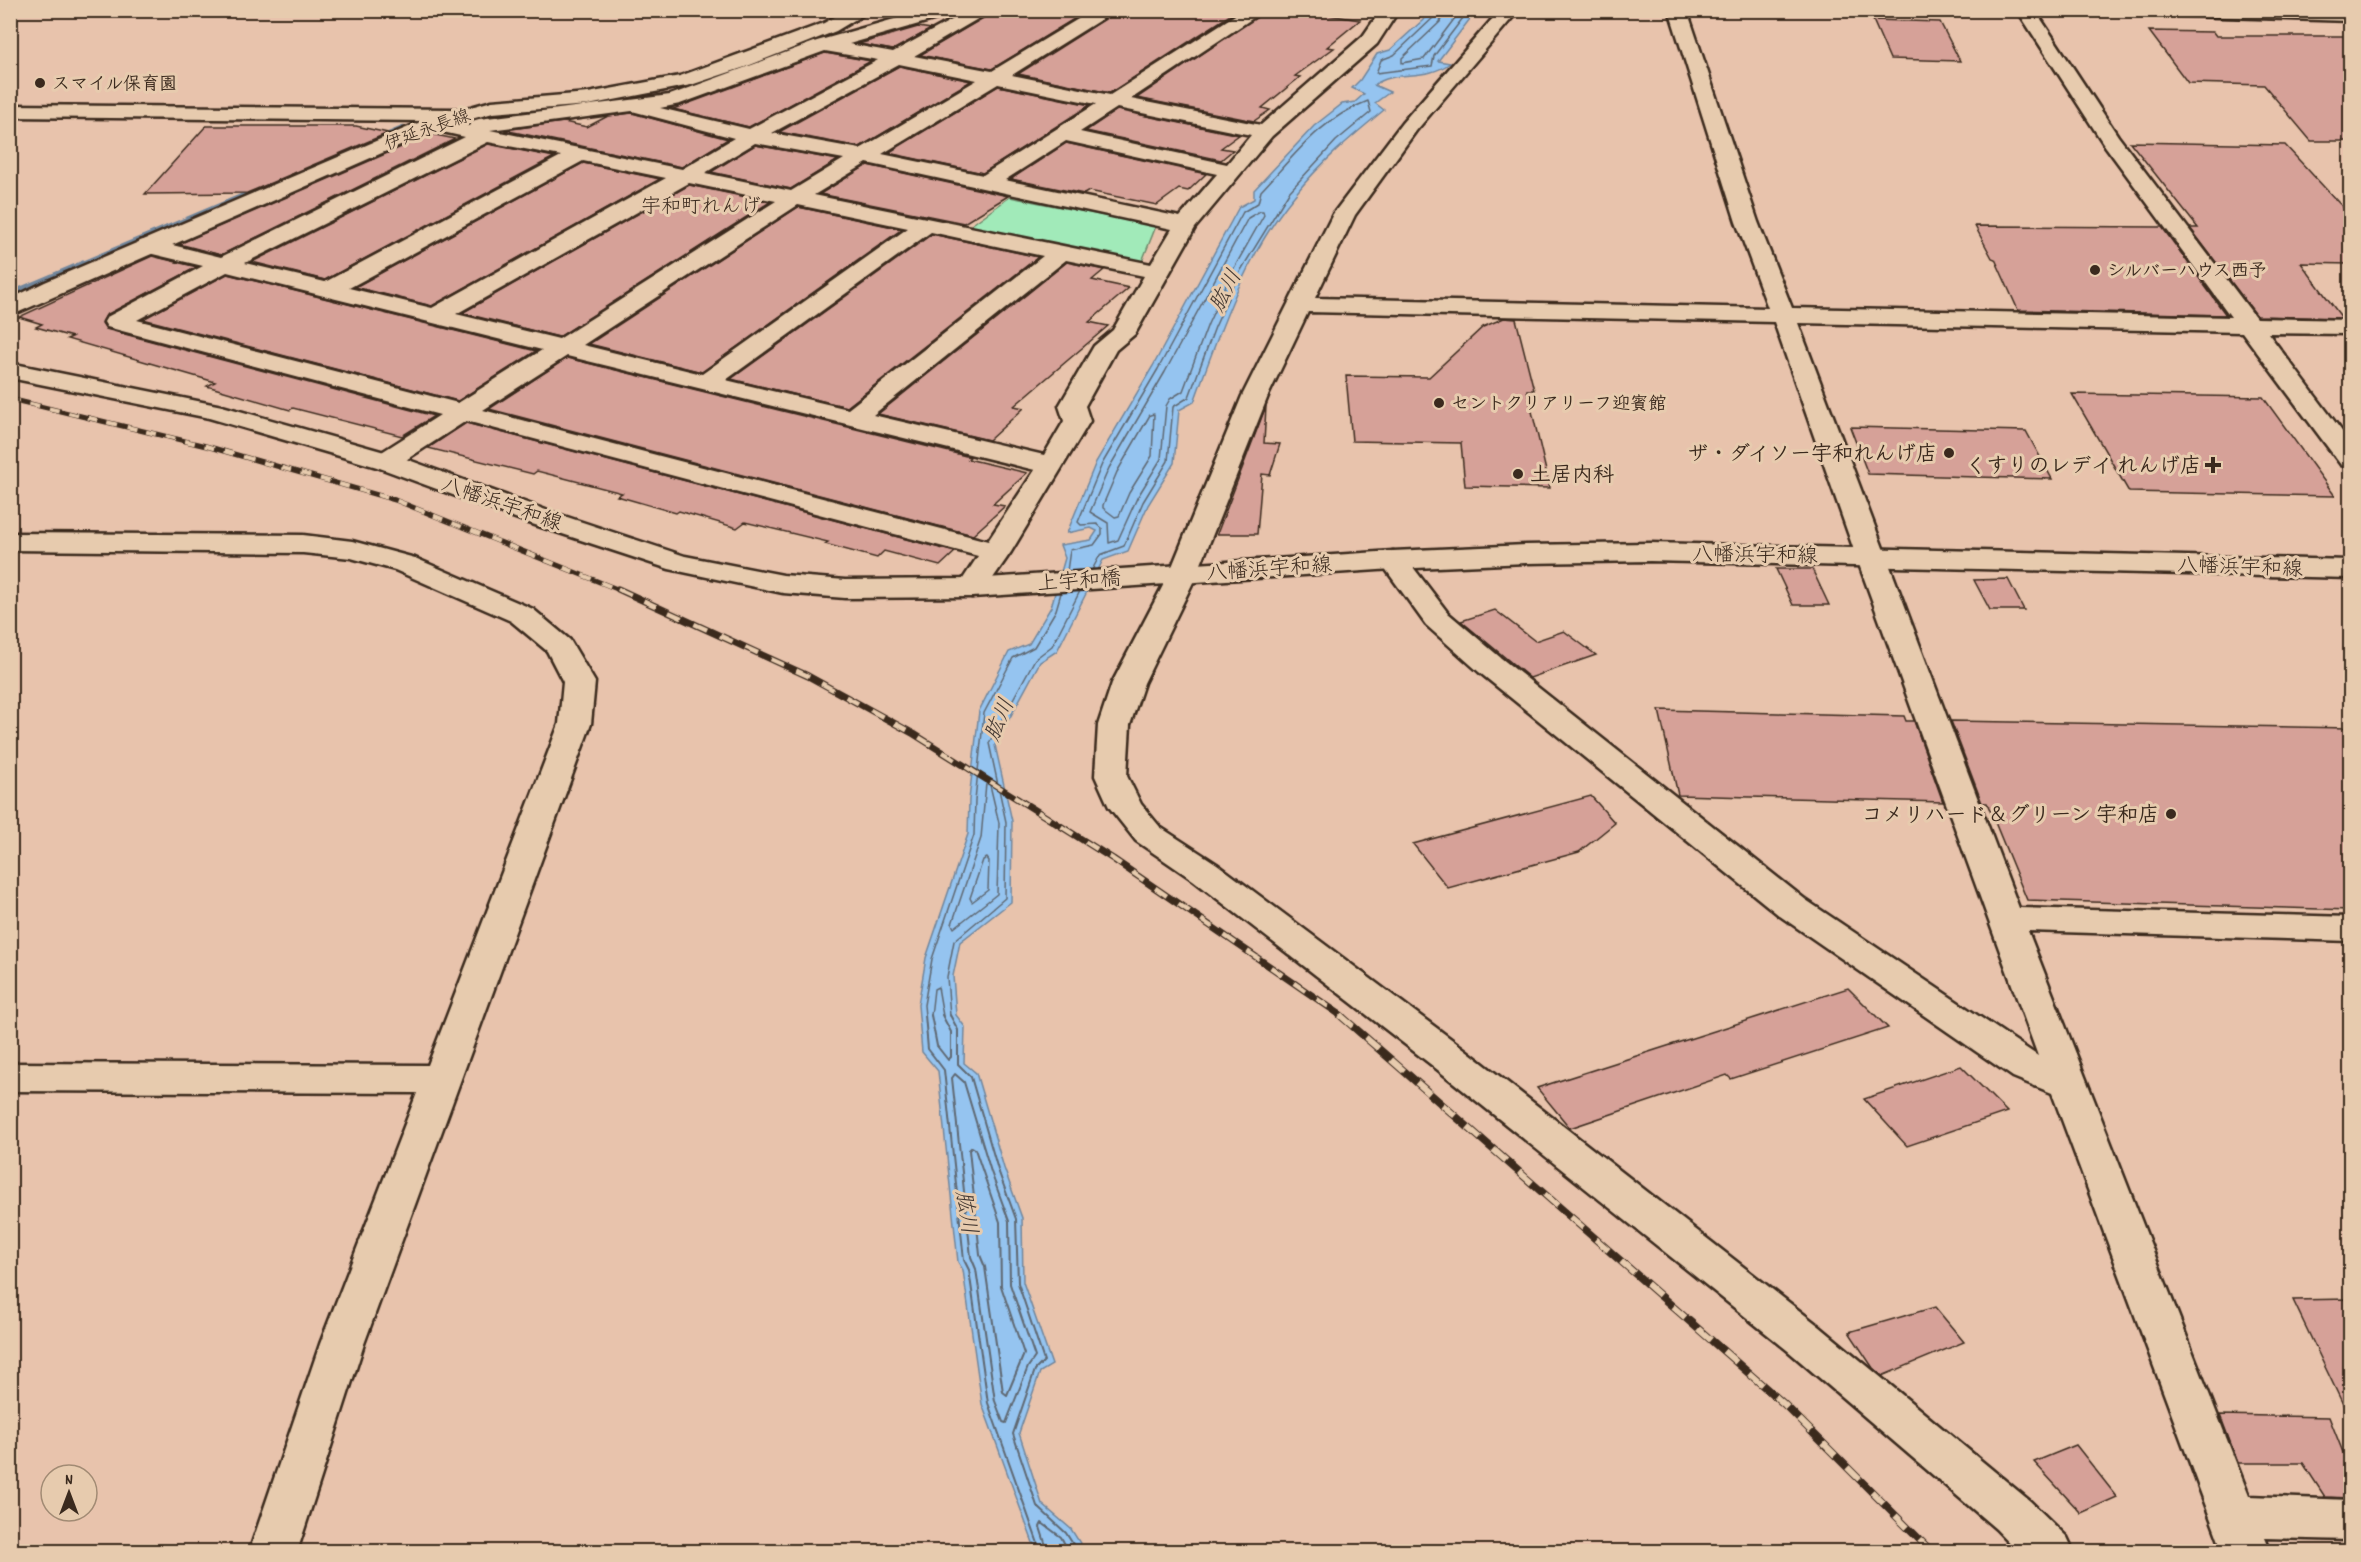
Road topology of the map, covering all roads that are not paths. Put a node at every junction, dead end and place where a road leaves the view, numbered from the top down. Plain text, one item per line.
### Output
1 (862, 10) edge
2 (948, 10) edge
3 (984, 10) edge
4 (1107, 10) edge
5 (1256, 10) edge
6 (1390, 10) edge
7 (1510, 10) edge
8 (1678, 10) edge
9 (2026, 10) edge
10 (2159, 10) edge
11 (2350, 16) edge
12 (824, 45) junction
13 (898, 58) junction
14 (996, 77) junction
15 (1114, 101) junction
16 (636, 105) junction
17 (10, 111) edge
18 (458, 122) junction
19 (1265, 132) junction
20 (1062, 134) junction
21 (485, 135) junction
22 (752, 136) junction
23 (581, 154) junction
24 (862, 156) junction
25 (1232, 171) junction
26 (687, 175) junction
27 (986, 183) junction
28 (796, 197) junction
29 (928, 224) junction
30 (1185, 225) junction
31 (148, 246) junction
32 (1062, 252) junction
33 (223, 264) junction
34 (1157, 272) junction
35 (328, 290) junction
36 (1298, 305) junction
37 (10, 309) edge
38 (1784, 315) junction
39 (435, 316) junction
40 (2249, 324) junction
41 (2350, 327) edge
42 (561, 347) junction
43 (10, 370) edge
44 (705, 383) junction
45 (461, 412) junction
46 (853, 418) junction
47 (2350, 459) edge
48 (386, 461) junction
49 (1052, 464) junction
50 (10, 542) edge
51 (997, 552) junction
52 (1870, 556) junction
53 (1393, 560) junction
54 (2350, 569) edge
55 (1171, 574) junction
56 (986, 587) junction
57 (2005, 919) junction
58 (2350, 929) edge
59 (10, 1077) edge
60 (442, 1079) junction
61 (2067, 1084) junction
62 (2350, 1520) edge
63 (2241, 1534) edge
64 (273, 1551) edge
65 (2050, 1551) edge

1 - 18 street, 伊延永長線
2 - 12 street
3 - 13 street
4 - 14 street
5 - 15 street
6 - 19 street
7 - 36 street
8 - 38 street
9 - 40 street
10 - 11 street
12 - 13 street
12 - 16 street
13 - 14 street
13 - 22 street
14 - 15 street
14 - 24 street
15 - 19 street
15 - 20 street
16 - 18 street
16 - 22 street
17 - 18 street
18 - 21 street
18 - 31 street, 伊延永長線
19 - 25 street
20 - 25 street
20 - 27 street
21 - 23 street
21 - 33 street
22 - 24 street
22 - 26 street
23 - 26 street
23 - 35 street
24 - 27 street
24 - 28 street
25 - 30 street
26 - 28 street
26 - 39 street
27 - 30 street
28 - 29 street
28 - 42 street
29 - 32 street
29 - 44 street
30 - 34 street
31 - 33 street
31 - 37 street, 伊延永長線
32 - 34 street
32 - 46 street
33 - 35 street
33 - 45 street
34 - 49 street
35 - 39 street
36 - 38 street
36 - 55 street
38 - 40 street
38 - 52 street
39 - 42 street
40 - 41 street
40 - 47 street
42 - 44 street
42 - 45 street
43 - 48 street, 八幡浜宇和線
44 - 46 street
45 - 48 street
45 - 51 street
46 - 49 street
48 - 56 street, 八幡浜宇和線
49 - 51 street
50 - 60 street
51 - 56 street
52 - 53 street, 八幡浜宇和線
52 - 54 street, 八幡浜宇和線
52 - 57 street
53 - 55 street, 八幡浜宇和線
53 - 61 street
55 - 56 street, 上宇和橋
55 - 65 street
57 - 58 street
57 - 61 street
59 - 60 street
60 - 64 street
61 - 63 street
62 - 63 street

